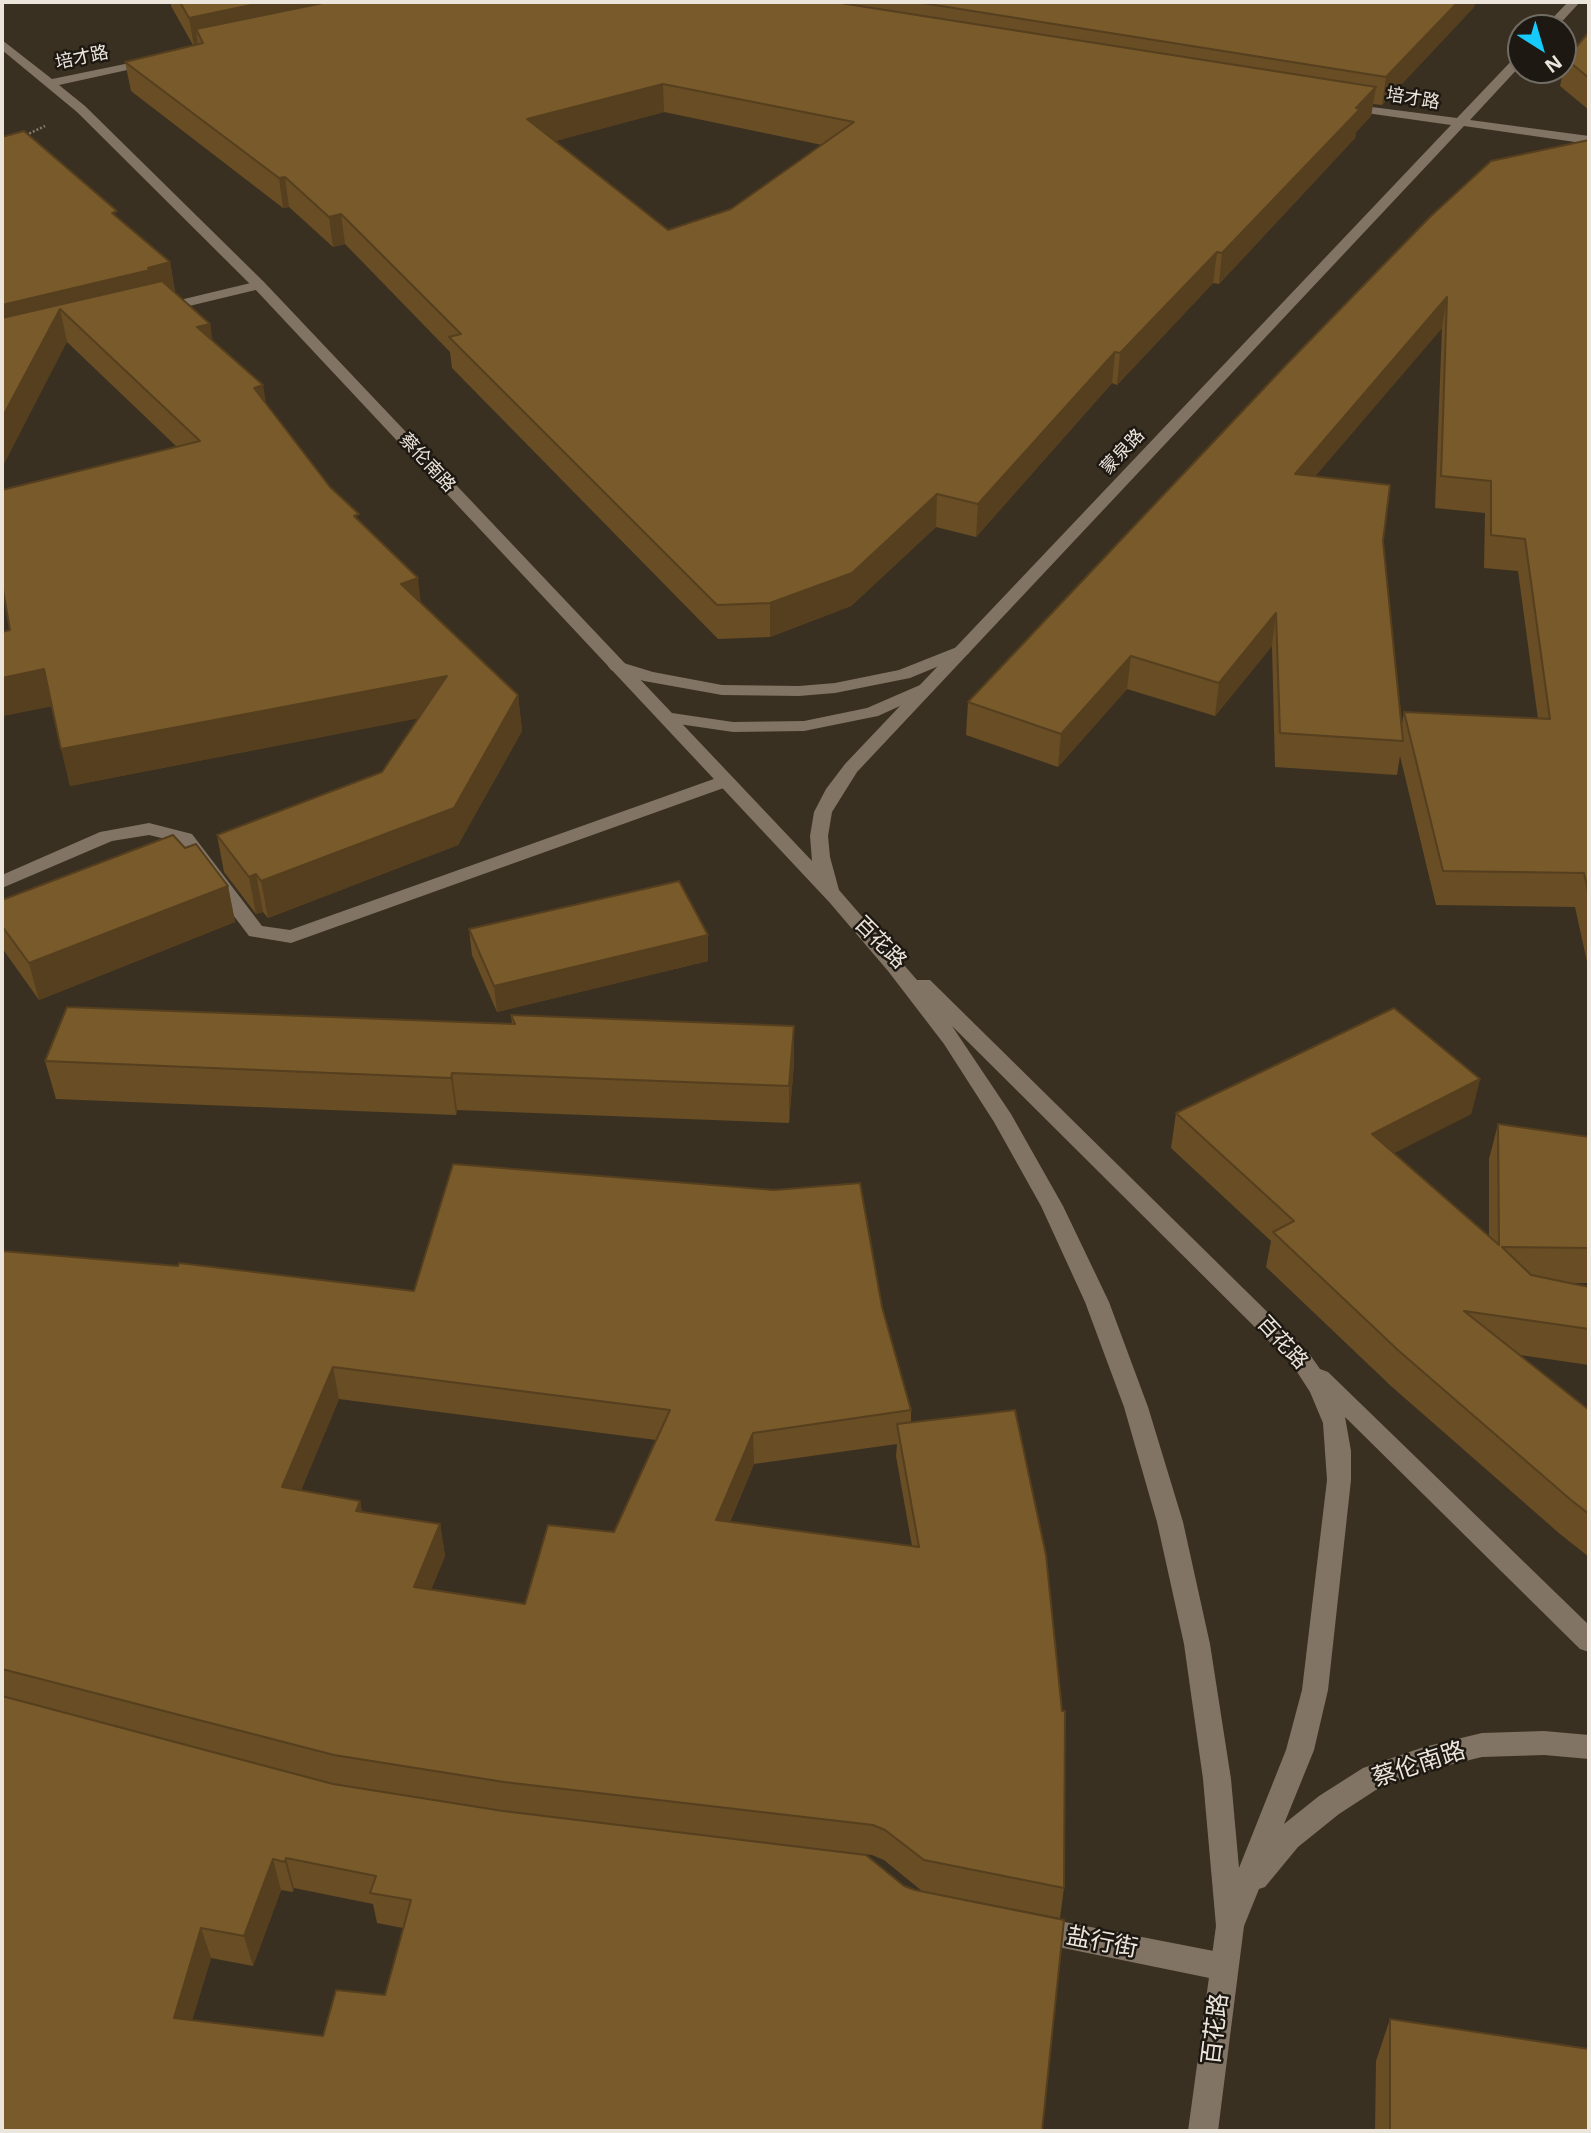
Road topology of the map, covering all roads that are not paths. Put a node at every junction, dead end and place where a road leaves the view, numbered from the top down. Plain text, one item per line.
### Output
1 (2, 44) edge
2 (169, 57) edge
3 (1507, 73) edge
4 (49, 83) junction
5 (1335, 104) edge
6 (1459, 124) junction
7 (1589, 140) edge
8 (259, 285) junction
9 (151, 311) edge
10 (962, 650) junction
11 (617, 666) junction
12 (927, 687) junction
13 (665, 717) junction
14 (725, 781) junction
15 (2, 882) edge
16 (836, 899) junction
17 (1300, 1358) junction
18 (1589, 1641) edge
19 (1589, 1747) edge
20 (1009, 1924) edge
21 (1230, 1926) junction
22 (1224, 1967) junction
23 (1203, 2131) edge

1 - 4 main road, 蔡伦南路
2 - 4 main road, 培才路
3 - 6 main road, 蒙泉路
4 - 8 main road, 蔡伦南路
5 - 6 main road, 培才路
6 - 7 main road, 培才路
6 - 10 main road, 蒙泉路
8 - 9 main road
8 - 11 main road, 蔡伦南路
10 - 11 main road
10 - 12 main road, 蒙泉路
11 - 13 main road, 蔡伦南路
12 - 13 main road
12 - 16 main road, 蒙泉路
13 - 14 main road, 蔡伦南路
14 - 15 main road
14 - 16 main road, 蔡伦南路
16 - 17 main road, 百花路
16 - 21 main road, 百花路
17 - 18 main road
17 - 21 main road, 百花路
19 - 21 main road, 蔡伦南路
20 - 22 main road, 盐行街
21 - 22 main road, 百花路
22 - 23 main road, 百花路

